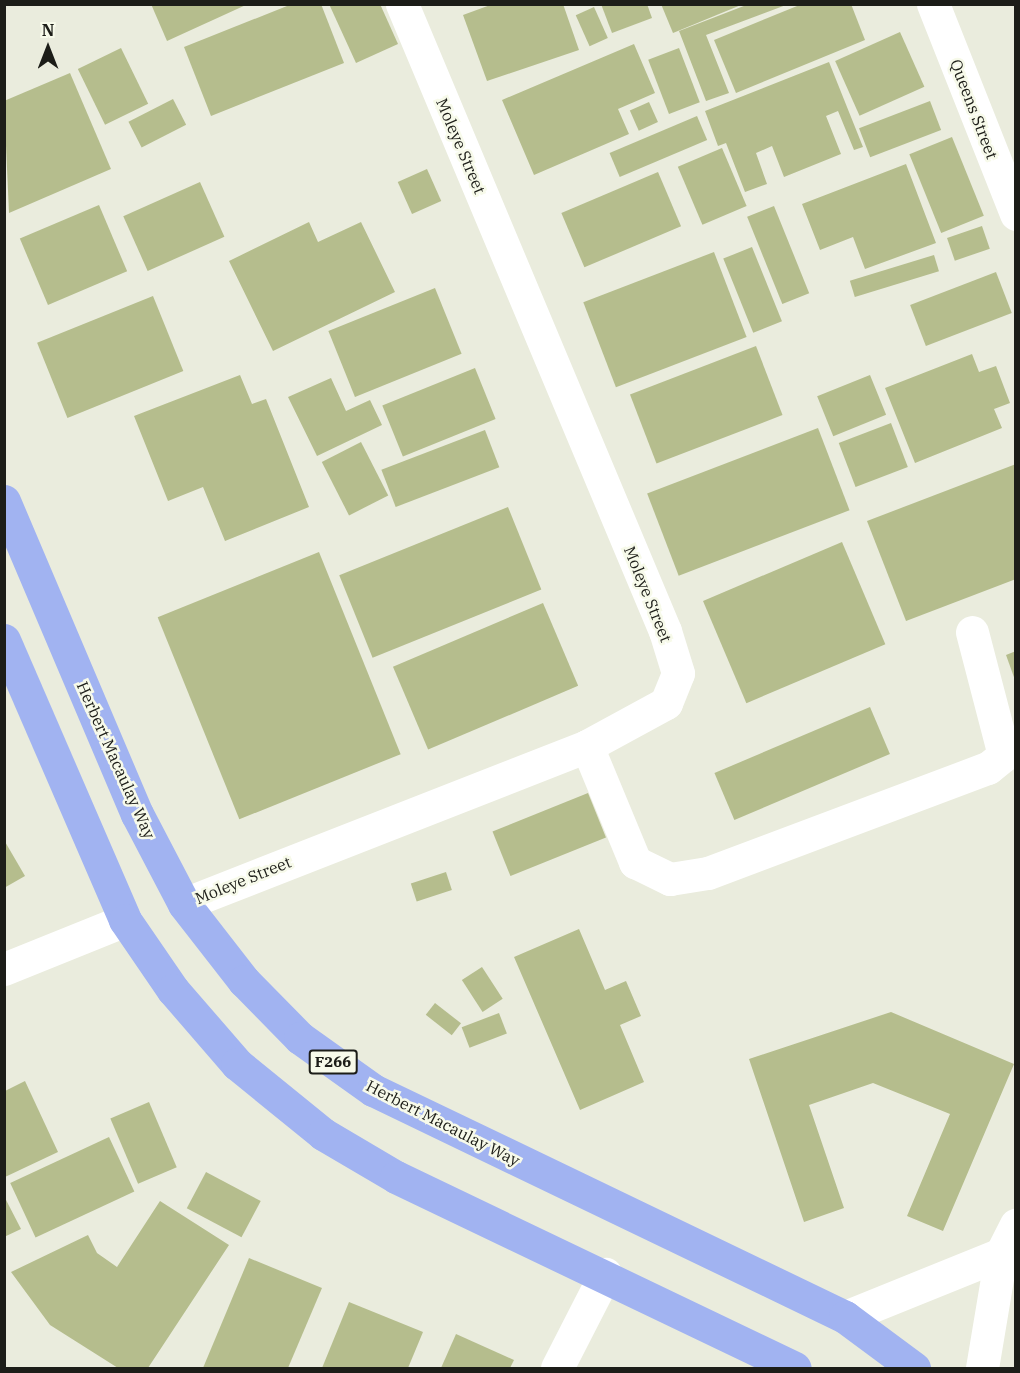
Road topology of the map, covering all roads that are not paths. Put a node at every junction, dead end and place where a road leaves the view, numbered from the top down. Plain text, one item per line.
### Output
1 (402, 4) edge
2 (933, 4) edge
3 (1016, 214) edge
4 (4, 501) edge
5 (972, 632) dead end
6 (4, 640) edge
7 (587, 746) junction
8 (184, 904) junction
9 (126, 920) junction
10 (4, 969) edge
11 (1008, 1240) edge
12 (605, 1274) junction
13 (845, 1317) junction
14 (557, 1368) edge
15 (795, 1368) edge
16 (914, 1368) edge
17 (982, 1368) edge

1 - 7 street, Moleye Street
2 - 3 street, Queens Street
4 - 8 highway, Herbert Macaulay Way / F266
5 - 7 street
6 - 9 highway
7 - 8 street, Moleye Street
8 - 13 highway, Herbert Macaulay Way / F266
9 - 10 street
9 - 12 highway
11 - 13 street
11 - 17 street
12 - 14 street
12 - 15 highway
13 - 16 highway, Herbert Macaulay Way / F266

